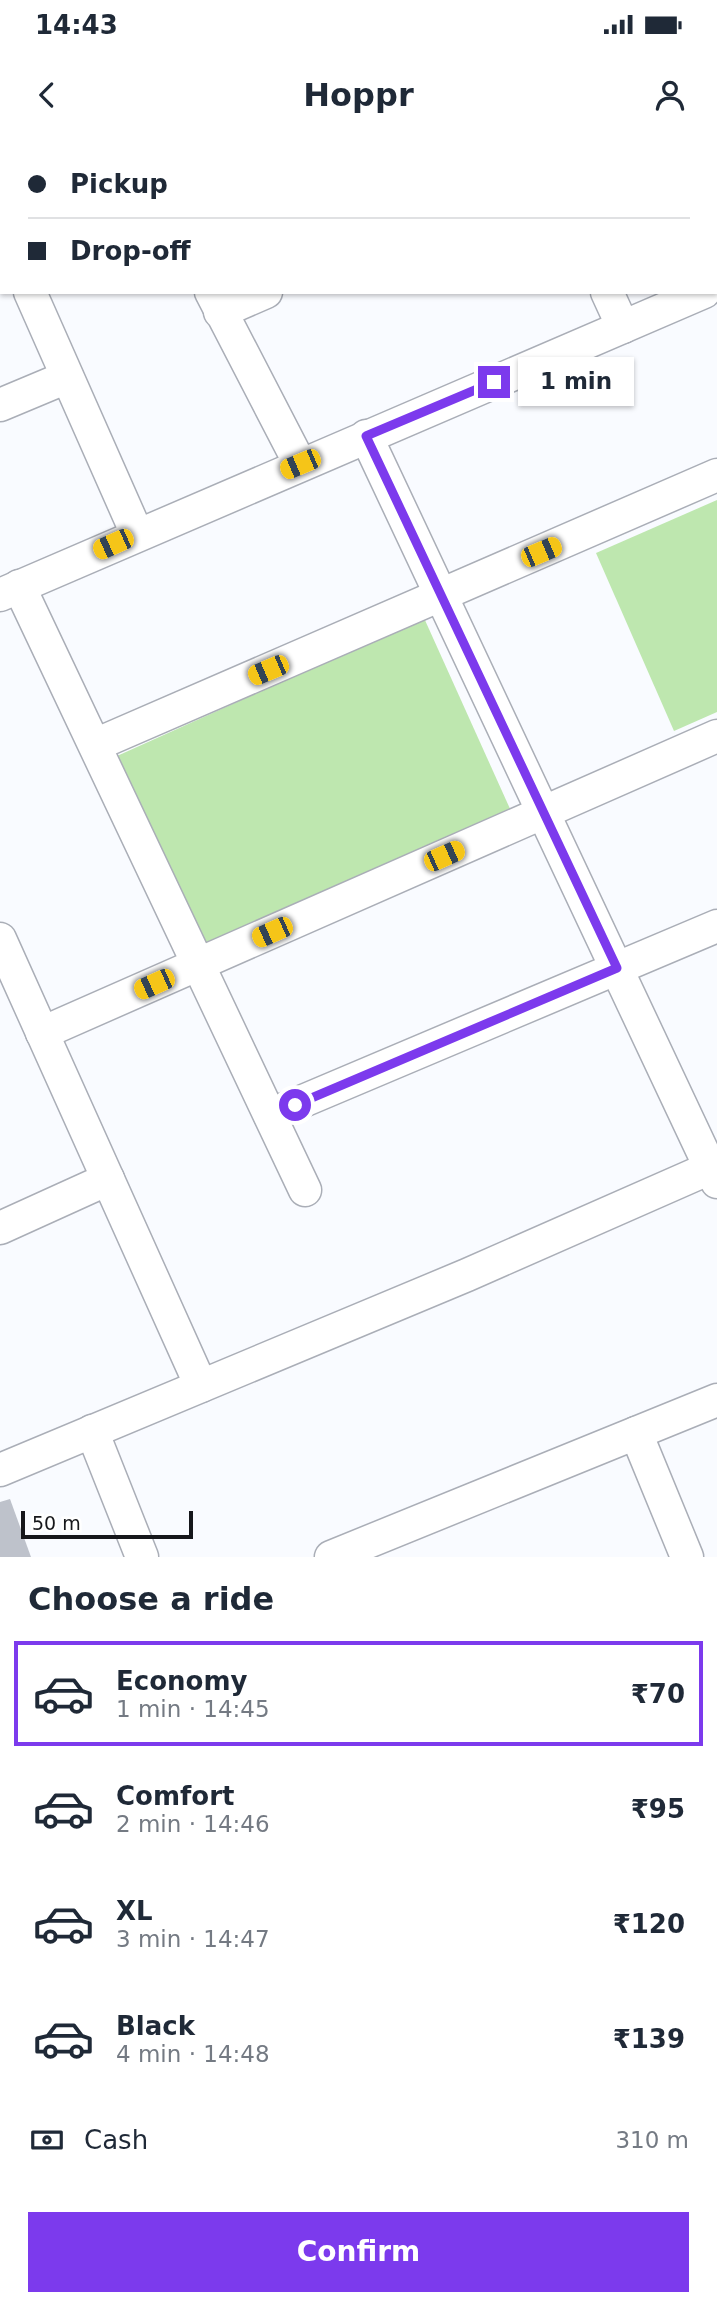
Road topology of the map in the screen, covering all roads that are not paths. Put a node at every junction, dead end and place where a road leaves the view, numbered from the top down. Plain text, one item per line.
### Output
1 (31, 294) edge
2 (256, 294) edge
3 (608, 294) edge
4 (699, 294) edge
5 (216, 302) edge
6 (623, 327) junction
7 (67, 377) junction
8 (0, 405) edge
9 (366, 436) junction
10 (300, 464) junction
11 (717, 475) edge
12 (137, 534) junction
13 (10, 590) edge
14 (441, 596) junction
15 (717, 736) edge
16 (95, 745) junction
17 (542, 813) junction
18 (717, 926) edge
19 (0, 939) edge
20 (198, 964) junction
21 (617, 968) junction
22 (42, 1032) junction
23 (270, 1115) junction
24 (715, 1171) edge
25 (108, 1179) junction
26 (305, 1190) dead end
27 (0, 1228) edge
28 (201, 1386) junction
29 (717, 1400) edge
30 (92, 1431) junction
31 (636, 1433) junction
32 (0, 1469) edge
33 (142, 1557) edge
34 (331, 1557) edge
35 (687, 1557) edge

1 - 7 street
2 - 5 street
3 - 6 street
4 - 6 street
5 - 10 street
6 - 9 street
7 - 8 street
7 - 12 street
9 - 10 street
9 - 14 street
10 - 12 street
11 - 14 street
12 - 13 street
13 - 16 street
14 - 16 street
14 - 17 street
15 - 17 street
16 - 20 street
17 - 20 street
17 - 21 street
18 - 21 street
19 - 22 street
20 - 22 street
20 - 23 street
21 - 23 street
21 - 24 street
22 - 25 street
23 - 26 street
24 - 28 street
25 - 27 street
25 - 28 street
28 - 30 street
29 - 31 street
30 - 32 street
30 - 33 street
31 - 34 street
31 - 35 street

